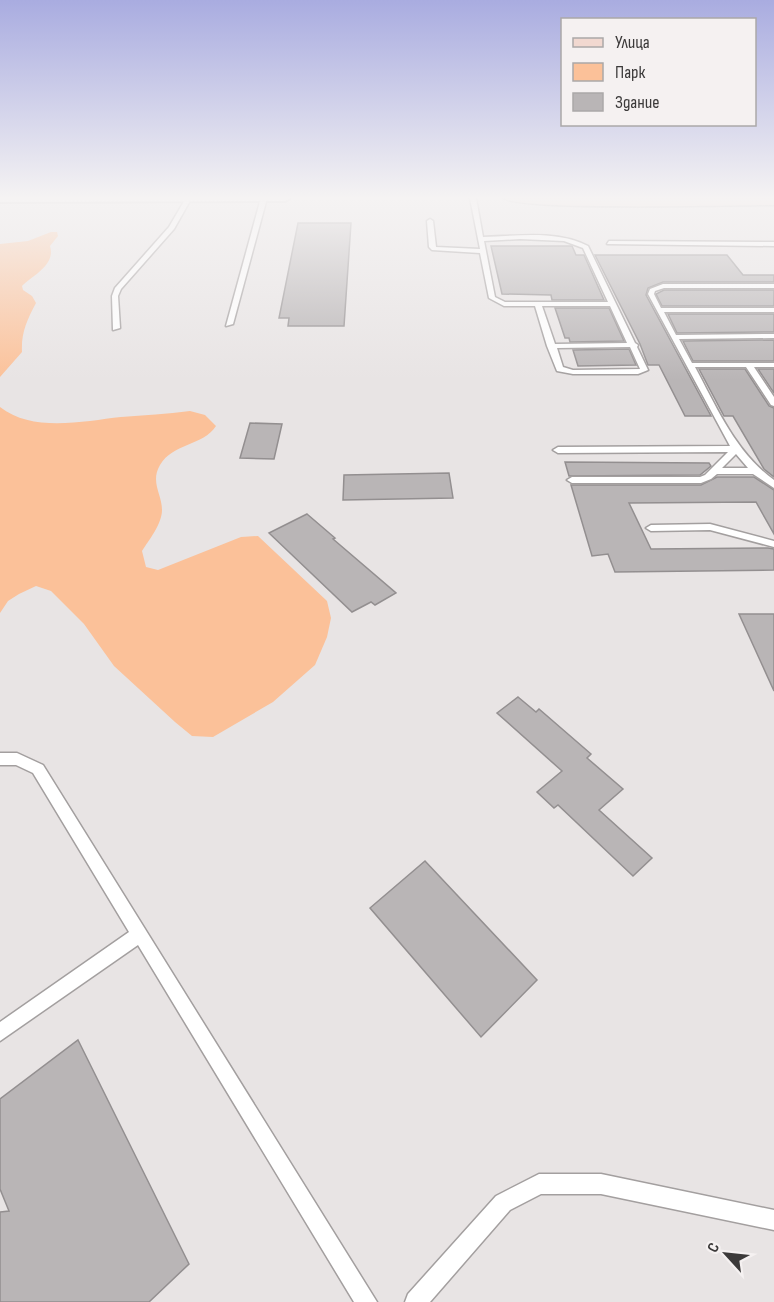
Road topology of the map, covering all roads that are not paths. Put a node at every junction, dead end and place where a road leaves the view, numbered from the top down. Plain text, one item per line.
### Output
1 (144, 259) edge
2 (247, 259) edge
3 (484, 259) edge
4 (592, 259) edge
5 (774, 286) edge
6 (537, 304) junction
7 (614, 304) junction
8 (659, 310) junction
9 (774, 310) edge
10 (229, 324) dead end
11 (116, 328) dead end
12 (774, 336) edge
13 (673, 337) junction
14 (634, 345) junction
15 (551, 346) junction
16 (689, 365) junction
17 (748, 365) junction
18 (774, 365) edge
19 (774, 403) edge
20 (736, 449) junction
21 (558, 450) dead end
22 (714, 471) junction
23 (755, 471) junction
24 (572, 480) dead end
25 (774, 485) edge
26 (651, 528) dead end
27 (774, 544) edge
28 (0, 759) edge
29 (140, 934) junction
30 (0, 1032) edge
31 (774, 1220) edge
32 (366, 1302) edge
33 (416, 1302) edge

1 - 11 lane
2 - 10 lane
3 - 6 lane
4 - 7 lane
5 - 8 lane
6 - 7 lane
6 - 15 lane
7 - 14 lane
8 - 9 lane
8 - 13 lane
12 - 13 lane
13 - 16 lane
14 - 15 lane
14 - 15 lane
16 - 17 lane
16 - 20 lane
17 - 18 lane
17 - 19 lane
20 - 21 lane
20 - 22 lane
20 - 23 lane
22 - 23 lane
22 - 24 lane
23 - 25 lane
26 - 27 lane
28 - 29 lane
29 - 30 lane
29 - 32 lane
31 - 33 lane

